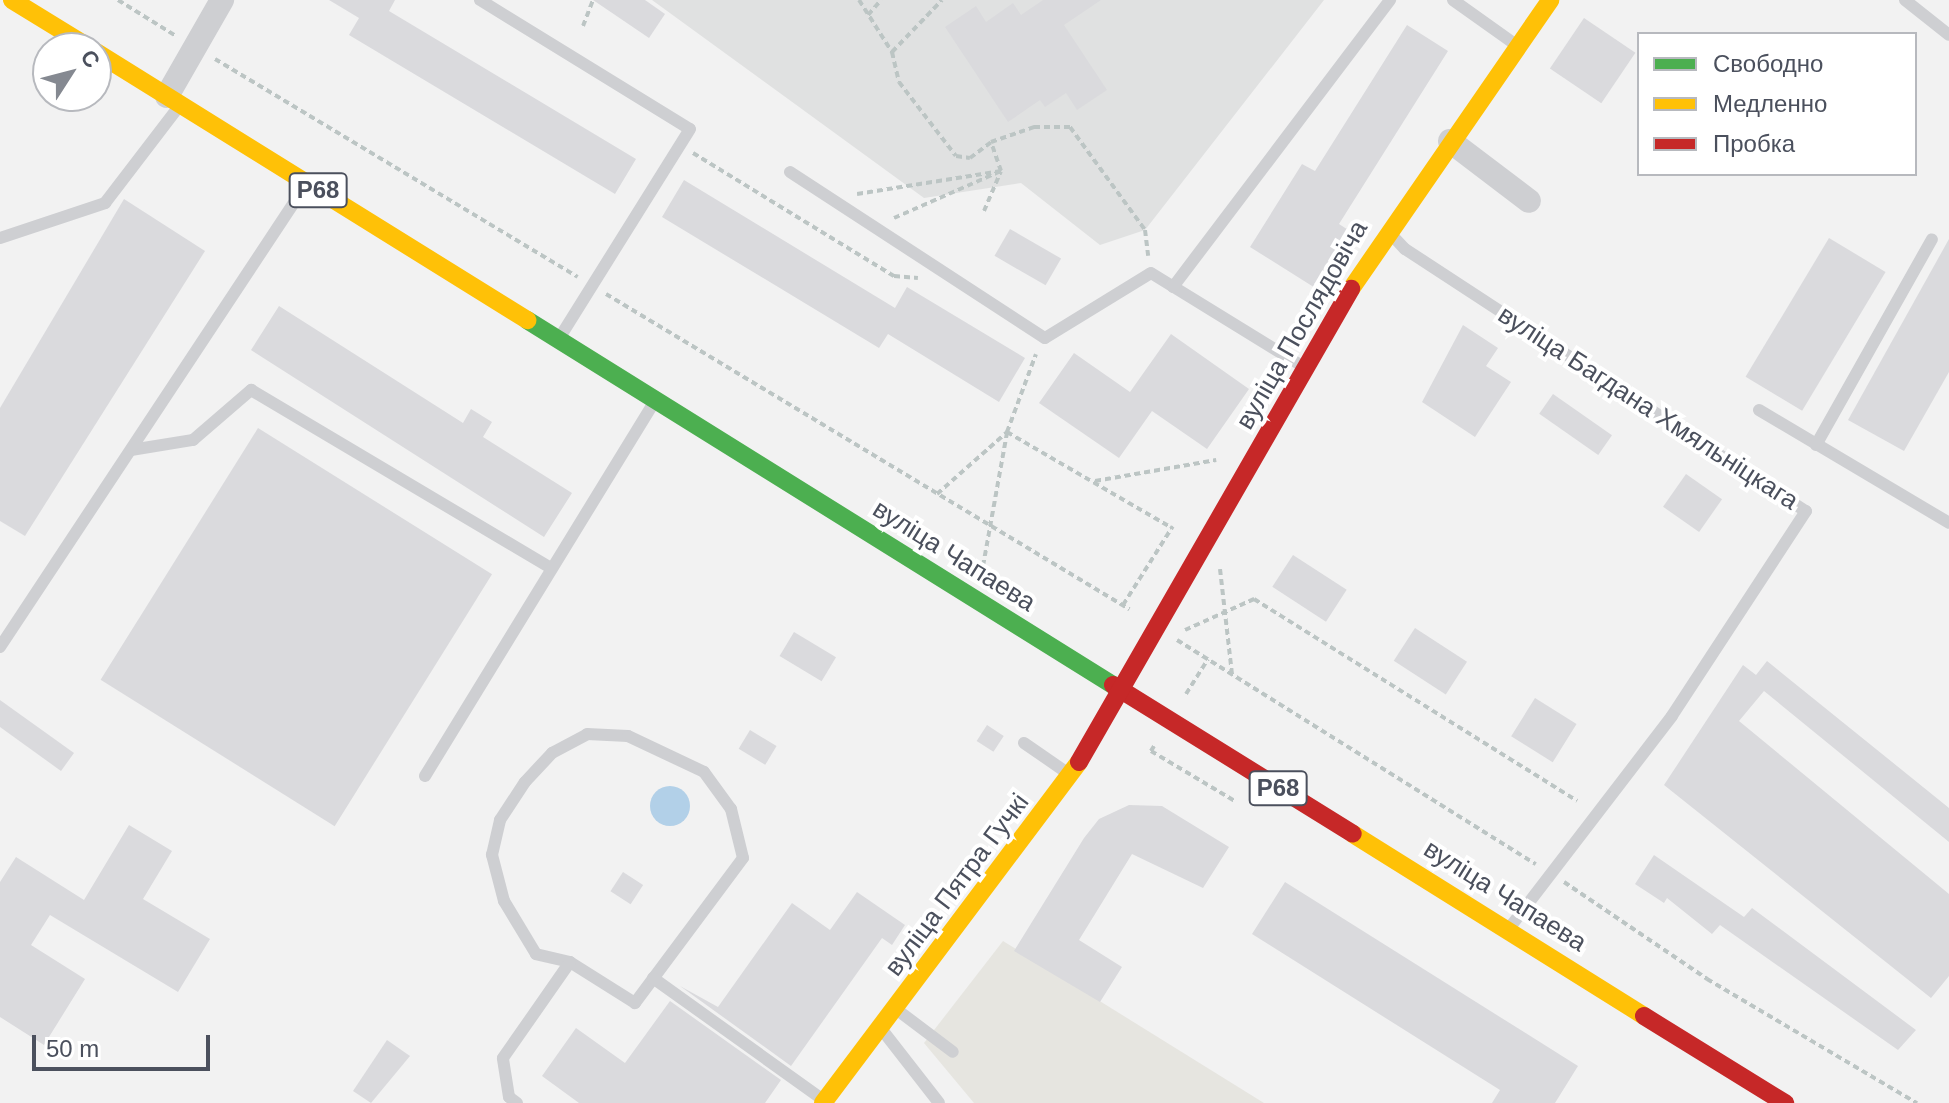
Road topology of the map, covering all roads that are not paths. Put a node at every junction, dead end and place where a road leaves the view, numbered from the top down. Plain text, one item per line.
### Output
1 (12, 0) edge
2 (222, 0) edge
3 (480, 0) edge
4 (1390, 0) edge
5 (1453, 0) edge
6 (1550, 0) edge
7 (1905, 0) edge
8 (1946, 28) edge
9 (64, 32) edge
10 (1517, 46) junction
11 (112, 62) edge
12 (174, 100) junction
13 (1450, 141) junction
14 (790, 172) dead end
15 (307, 183) junction
16 (1529, 201) dead end
17 (1387, 229) junction
18 (0, 238) edge
19 (1932, 239) dead end
20 (1173, 287) junction
21 (558, 340) junction
22 (1309, 369) junction
23 (655, 401) junction
24 (1759, 410) dead end
25 (1816, 445) junction
26 (131, 450) junction
27 (1949, 523) edge
28 (551, 568) junction
29 (0, 647) edge
30 (1121, 691) junction
31 (1024, 743) dead end
32 (425, 776) dead end
33 (1072, 776) junction
34 (1509, 928) junction
35 (570, 962) junction
36 (653, 978) junction
37 (896, 1009) junction
38 (881, 1029) junction
39 (953, 1052) dead end
40 (824, 1102) edge
41 (517, 1103) edge
42 (939, 1103) edge
43 (1785, 1103) edge

1 - 9 main road
2 - 12 street
3 - 21 lane
4 - 20 lane
5 - 10 lane
6 - 10 main road, вуліца Послядовіча
7 - 8 lane
10 - 13 main road, вуліца Послядовіча
11 - 12 main road, вуліца Чапаева / Р68
12 - 15 main road, вуліца Чапаева / Р68
12 - 18 lane
13 - 16 street
13 - 17 main road, вуліца Послядовіча
14 - 20 lane
15 - 21 main road, вуліца Чапаева / Р68
15 - 26 lane
17 - 22 main road, вуліца Послядовіча
17 - 34 lane, вуліца Багдана Хмяльніцкага
19 - 25 lane
20 - 22 lane
21 - 23 main road, вуліца Чапаева / Р68
22 - 30 main road, вуліца Послядовіча
23 - 28 lane
23 - 30 main road, вуліца Чапаева / Р68
24 - 25 lane
25 - 27 lane
26 - 28 lane
26 - 29 lane
28 - 32 lane
30 - 33 main road, вуліца Пятра Гучкі
30 - 34 main road, вуліца Чапаева / Р68
31 - 33 lane
33 - 37 main road, вуліца Пятра Гучкі
34 - 43 main road, вуліца Чапаева / Р68
35 - 36 lane
35 - 36 lane
35 - 41 lane
36 - 40 lane
37 - 38 main road, вуліца Пятра Гучкі
37 - 39 lane
38 - 40 main road, вуліца Пятра Гучкі
38 - 42 lane

